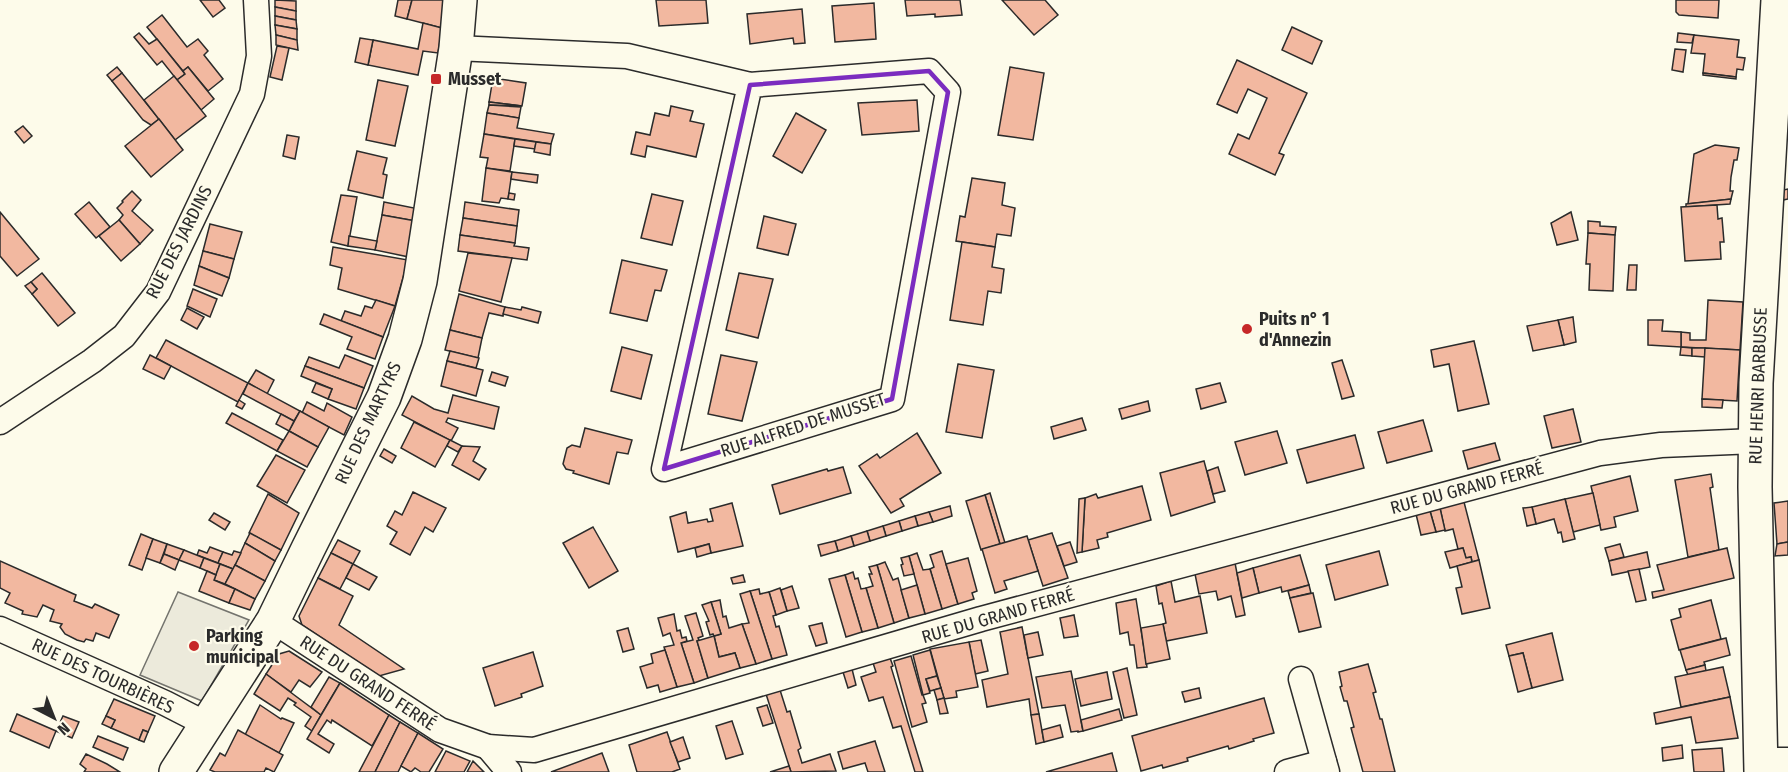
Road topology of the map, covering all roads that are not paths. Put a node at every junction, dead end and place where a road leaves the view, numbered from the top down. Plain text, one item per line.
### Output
1 (256, 0) edge
2 (460, 0) edge
3 (1778, 0) edge
4 (456, 48) junction
5 (750, 85) junction
6 (0, 422) edge
7 (1755, 441) junction
8 (273, 621) junction
9 (0, 629) edge
10 (1301, 679) dead end
11 (206, 724) junction
12 (488, 747) junction
13 (1770, 764) edge
14 (1325, 767) edge
15 (176, 772) edge
16 (509, 772) edge
17 (1287, 772) edge

1 - 6 street, RUE DES JARDINS
2 - 4 street, RUE DES MARTYRS
3 - 7 street, RUE HENRI BARBUSSE
4 - 5 street, RUE ALFRED DE MUSSET
4 - 8 street, RUE DES MARTYRS
5 - 5 street, RUE ALFRED DE MUSSET
7 - 12 street, RUE DU GRAND FERRÉ
7 - 13 street, RUE HENRI BARBUSSE
8 - 11 street, RUE DES MARTYRS
8 - 12 street, RUE DU GRAND FERRÉ
9 - 11 street, RUE DES TOURBIÈRES
10 - 14 street
11 - 15 street, RUE DES MARTYRS
12 - 16 street
14 - 17 street

